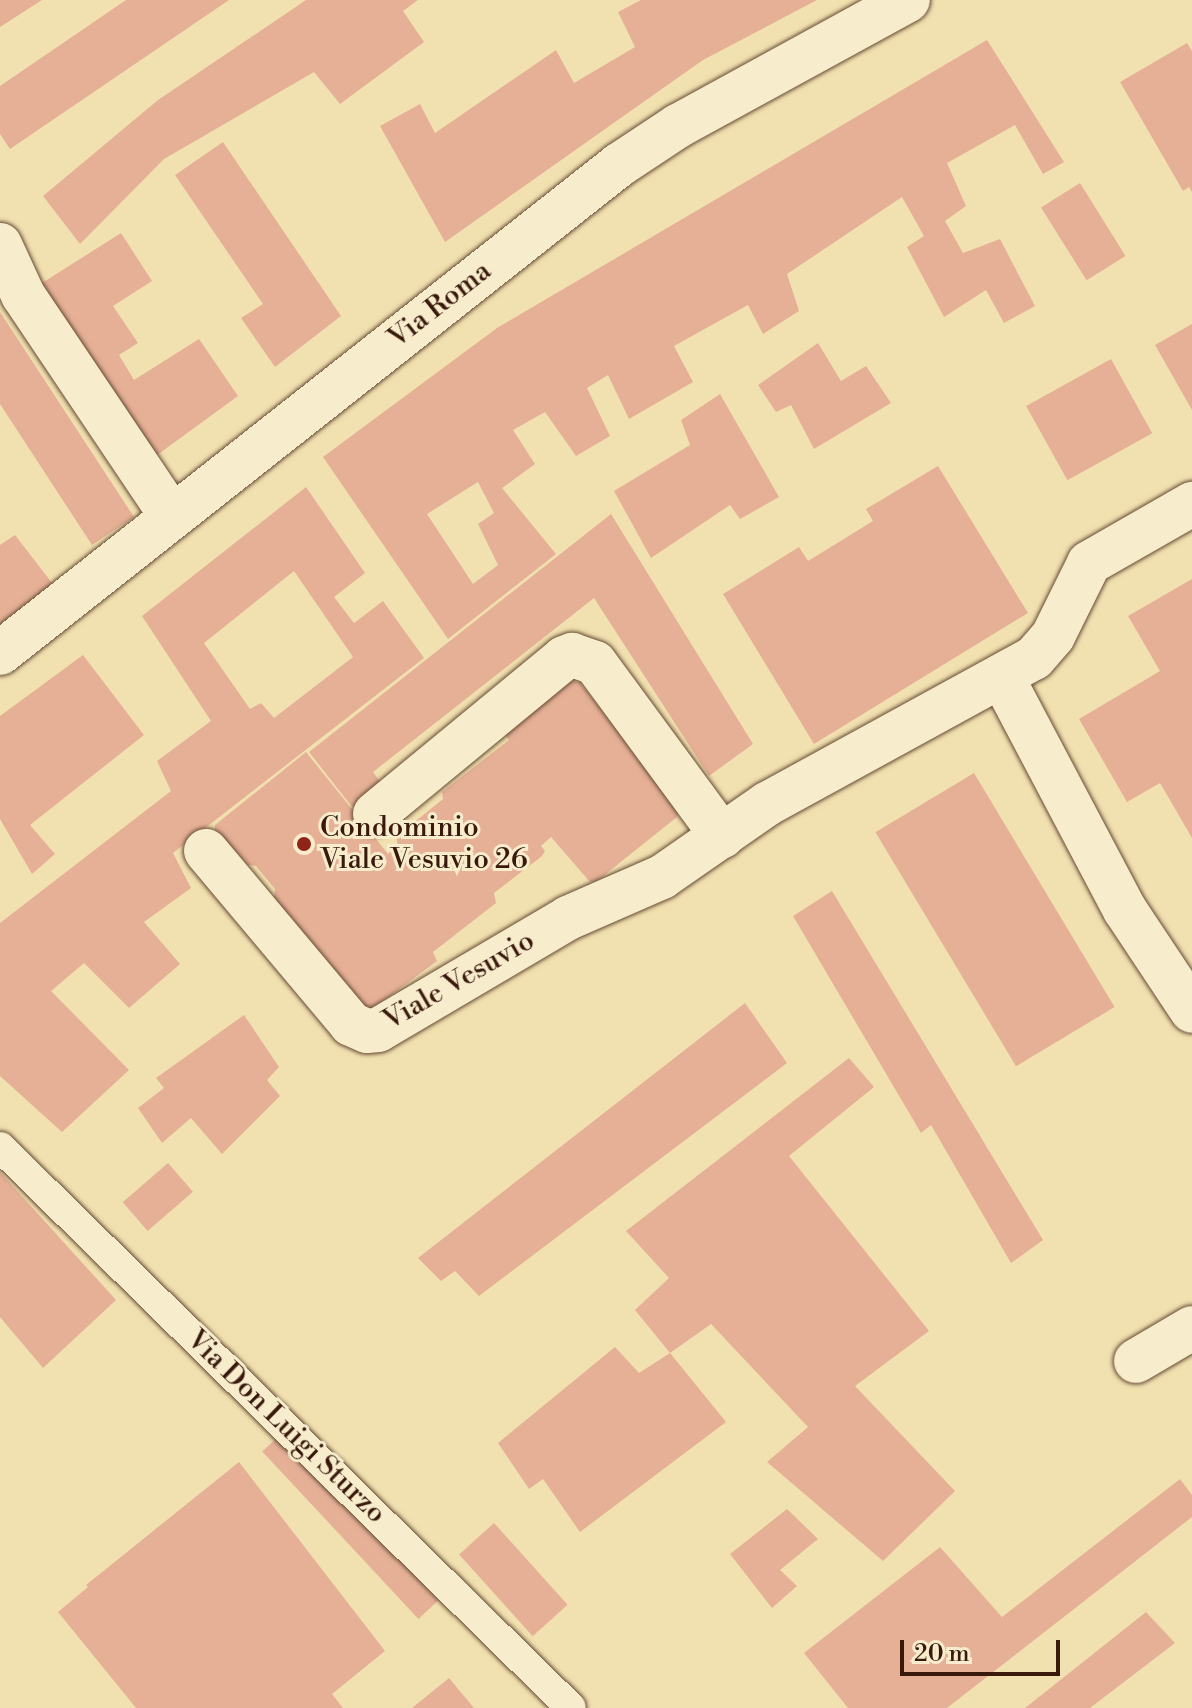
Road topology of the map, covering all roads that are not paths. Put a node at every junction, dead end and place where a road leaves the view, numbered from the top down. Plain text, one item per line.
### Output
1 (908, 0) edge
2 (0, 245) edge
3 (1192, 504) edge
4 (172, 517) junction
5 (0, 653) edge
6 (1002, 677) junction
7 (375, 814) dead end
8 (722, 836) junction
9 (206, 851) dead end
10 (1192, 1011) edge
11 (0, 1147) edge
12 (1192, 1328) edge
13 (1136, 1361) dead end
14 (571, 1708) edge

1 - 4 street, Via Roma
2 - 4 street
3 - 6 street, Viale Vesuvio
4 - 5 street, Via Roma
6 - 8 street, Viale Vesuvio
6 - 10 street
7 - 8 street
8 - 9 street, Viale Vesuvio
11 - 14 lane, Via Don Luigi Sturzo
12 - 13 street

